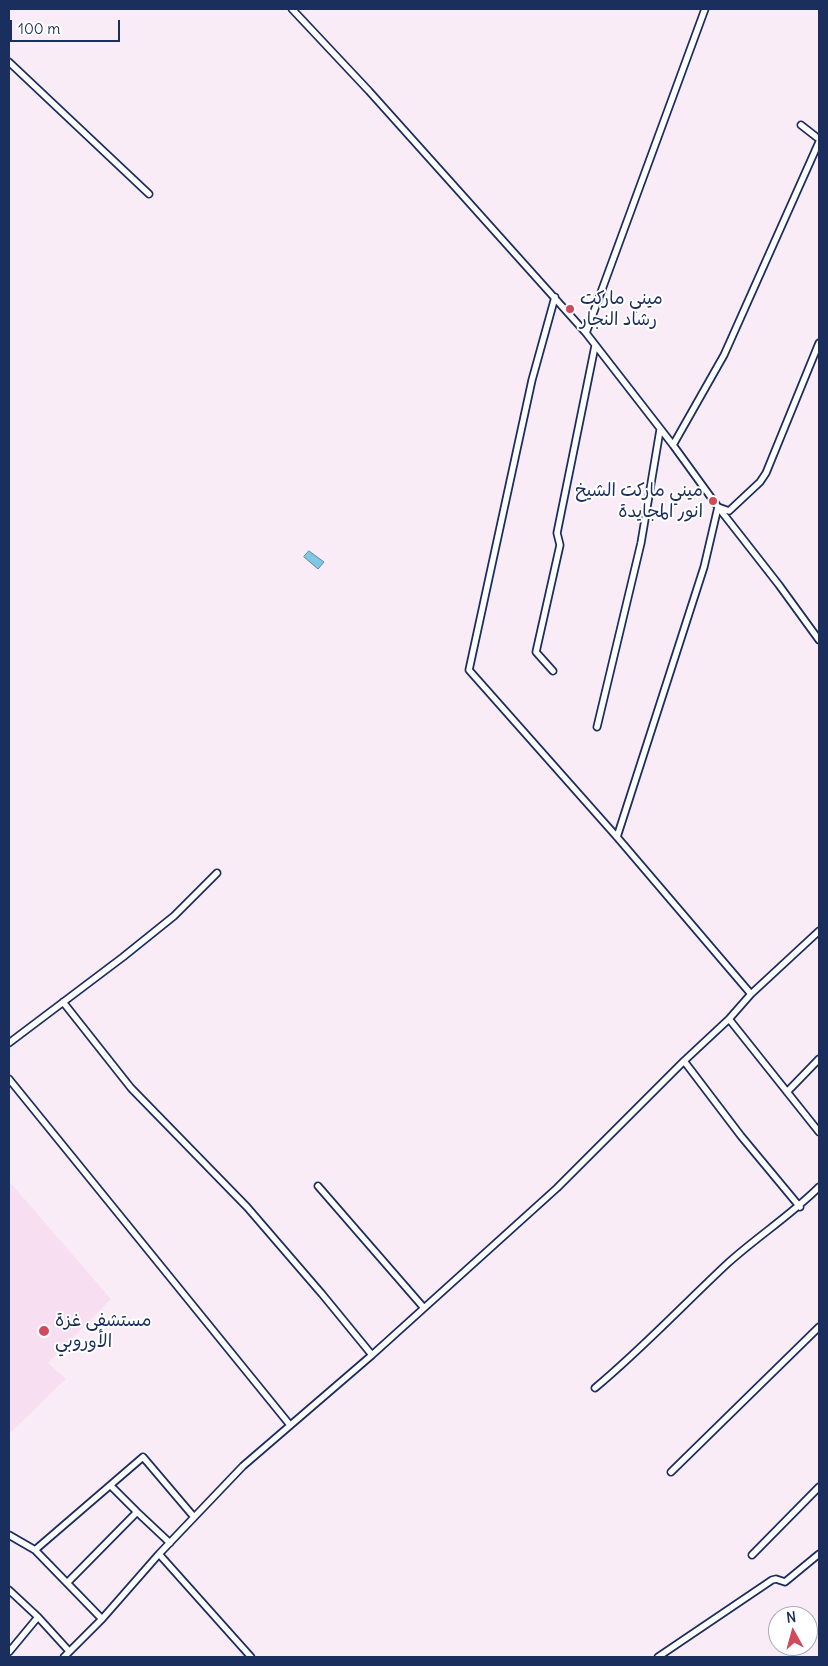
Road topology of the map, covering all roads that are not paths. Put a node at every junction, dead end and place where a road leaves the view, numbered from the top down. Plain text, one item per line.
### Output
1 (292, 9) edge
2 (705, 9) edge
3 (9, 62) edge
4 (801, 125) dead end
5 (819, 141) edge
6 (149, 194) dead end
7 (555, 297) junction
8 (586, 333) junction
9 (819, 343) edge
10 (595, 346) junction
11 (660, 430) junction
12 (673, 445) junction
13 (718, 507) junction
14 (819, 640) edge
15 (553, 671) dead end
16 (597, 727) dead end
17 (617, 837) junction
18 (217, 873) dead end
19 (819, 931) edge
20 (751, 994) junction
21 (63, 1002) junction
22 (729, 1019) junction
23 (9, 1043) edge
24 (819, 1058) edge
25 (684, 1061) junction
26 (9, 1079) edge
27 (787, 1092) junction
28 (819, 1132) edge
29 (318, 1186) dead end
30 (819, 1187) edge
31 (800, 1207) junction
32 (424, 1308) junction
33 (819, 1327) edge
34 (372, 1355) junction
35 (595, 1388) dead end
36 (290, 1425) junction
37 (671, 1472) dead end
38 (111, 1486) junction
39 (819, 1487) edge
40 (136, 1512) junction
41 (194, 1517) junction
42 (9, 1535) edge
43 (170, 1543) junction
44 (35, 1550) junction
45 (159, 1554) junction
46 (752, 1554) dead end
47 (819, 1554) edge
48 (68, 1583) junction
49 (9, 1590) edge
50 (38, 1617) junction
51 (102, 1619) junction
52 (69, 1651) junction
53 (9, 1652) edge
54 (64, 1657) edge
55 (251, 1657) edge
56 (658, 1657) edge

1 - 7 street
2 - 8 street
3 - 6 street
4 - 5 street
5 - 12 street
7 - 8 street
7 - 17 street
8 - 10 street
9 - 13 street
10 - 11 street
10 - 15 street
11 - 12 street
11 - 16 street
12 - 13 street
13 - 14 street
13 - 17 street
17 - 20 street
18 - 21 street
19 - 20 street
20 - 22 street
21 - 23 street
21 - 34 street
22 - 25 street
22 - 27 street
24 - 27 street
25 - 31 street
25 - 32 street
26 - 36 street
27 - 28 street
29 - 32 street
30 - 31 street
31 - 35 street
32 - 34 street
33 - 37 street
34 - 36 street
36 - 41 street
38 - 40 street
38 - 41 street
38 - 44 street
39 - 46 street
40 - 43 street
40 - 48 street
41 - 43 street
42 - 44 street
43 - 45 street
44 - 48 street
45 - 51 street
45 - 55 street
47 - 56 street
48 - 51 street
49 - 50 street
50 - 52 street
50 - 53 street
51 - 52 street
52 - 54 street

